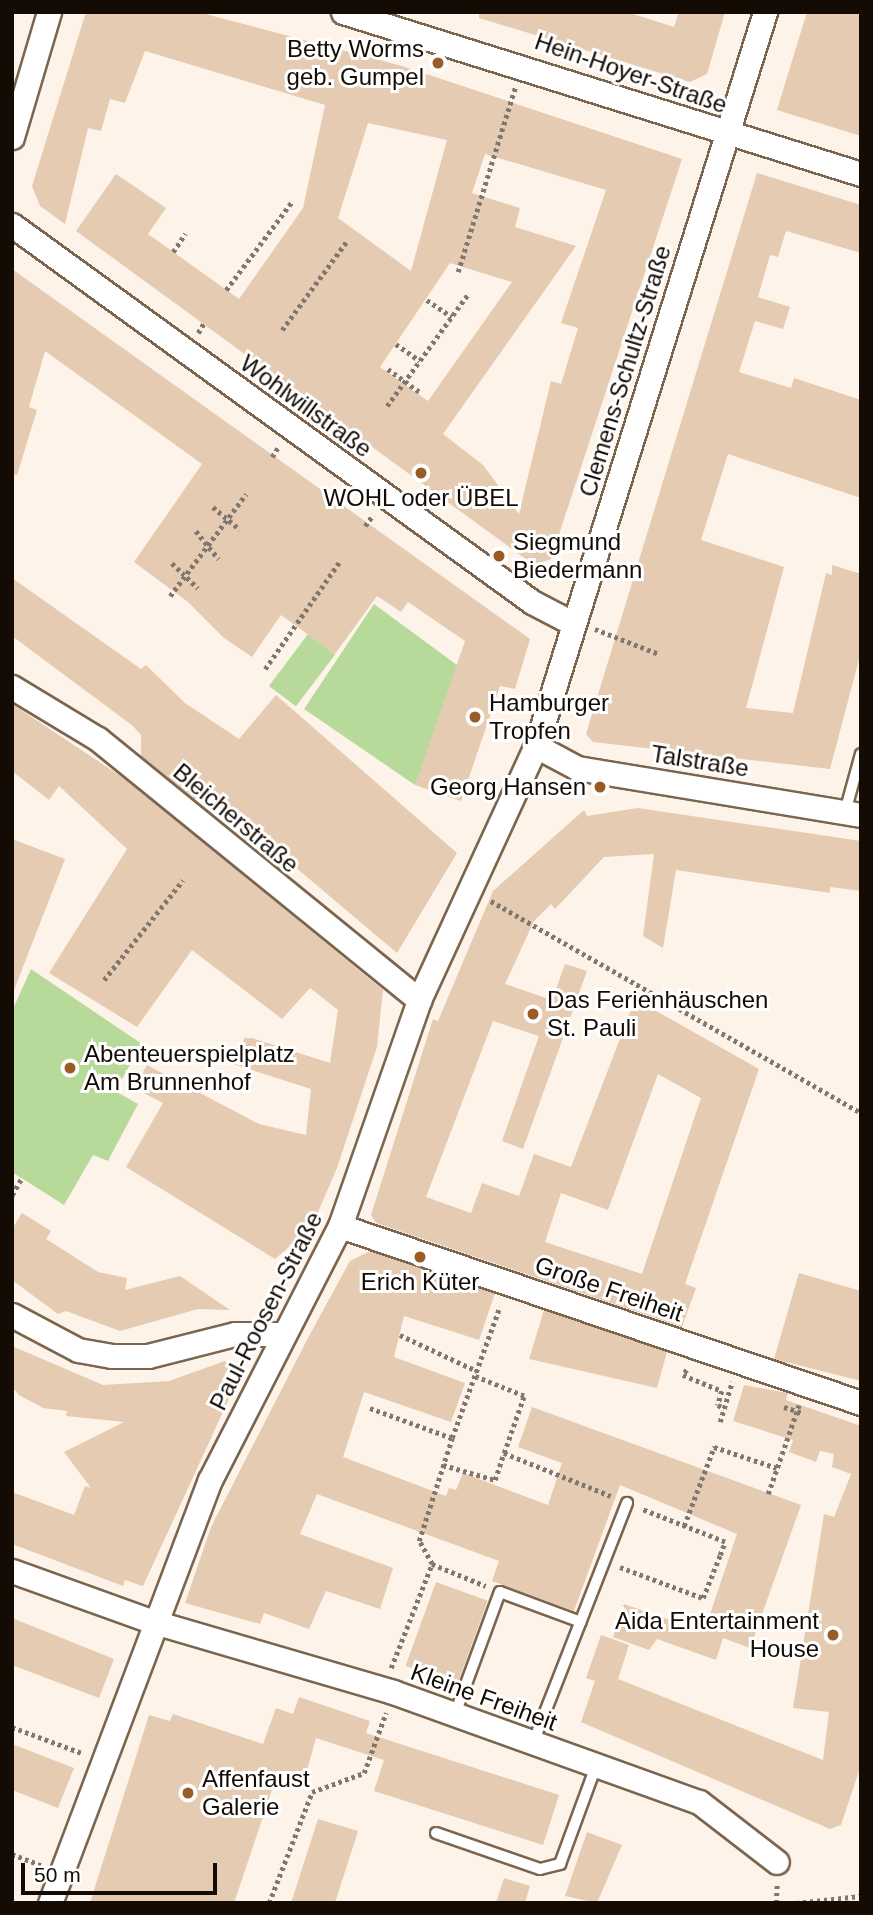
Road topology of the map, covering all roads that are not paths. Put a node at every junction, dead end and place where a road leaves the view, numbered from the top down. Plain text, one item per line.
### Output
1 (49, 12) edge
2 (343, 12) edge
3 (765, 12) edge
4 (727, 133) junction
5 (12, 137) edge
6 (861, 174) edge
7 (12, 225) edge
8 (574, 623) junction
9 (12, 687) edge
10 (536, 746) junction
11 (861, 754) edge
12 (853, 813) edge
13 (419, 1000) junction
14 (340, 1226) junction
15 (12, 1315) edge
16 (283, 1334) junction
17 (861, 1403) edge
18 (627, 1503) dead end
19 (12, 1571) edge
20 (154, 1622) junction
21 (581, 1622) junction
22 (455, 1714) junction
23 (533, 1743) junction
24 (596, 1766) junction
25 (436, 1833) dead end
26 (778, 1862) dead end
27 (50, 1903) edge

1 - 5 street
2 - 4 street, Hein-Hoyer-Straße
3 - 4 street, Clemens-Schultz-Straße
4 - 6 street, Hein-Hoyer-Straße
4 - 8 street, Clemens-Schultz-Straße
7 - 8 street, Wohlwillstraße
8 - 10 street, Clemens-Schultz-Straße
9 - 13 street, Bleicherstraße
10 - 12 street, Talstraße
10 - 13 street, Paul-Roosen-Straße
11 - 12 lane
13 - 14 street, Paul-Roosen-Straße
14 - 16 street, Paul-Roosen-Straße
14 - 17 street, Große Freiheit
15 - 16 street
16 - 20 street, Paul-Roosen-Straße
18 - 21 lane
19 - 20 street, Kleine Freiheit
20 - 22 street, Kleine Freiheit
20 - 27 street, Paul-Roosen-Straße
21 - 22 lane
21 - 23 lane
22 - 23 street, Kleine Freiheit
23 - 24 street, Kleine Freiheit
24 - 25 lane
24 - 26 street, Kleine Freiheit

